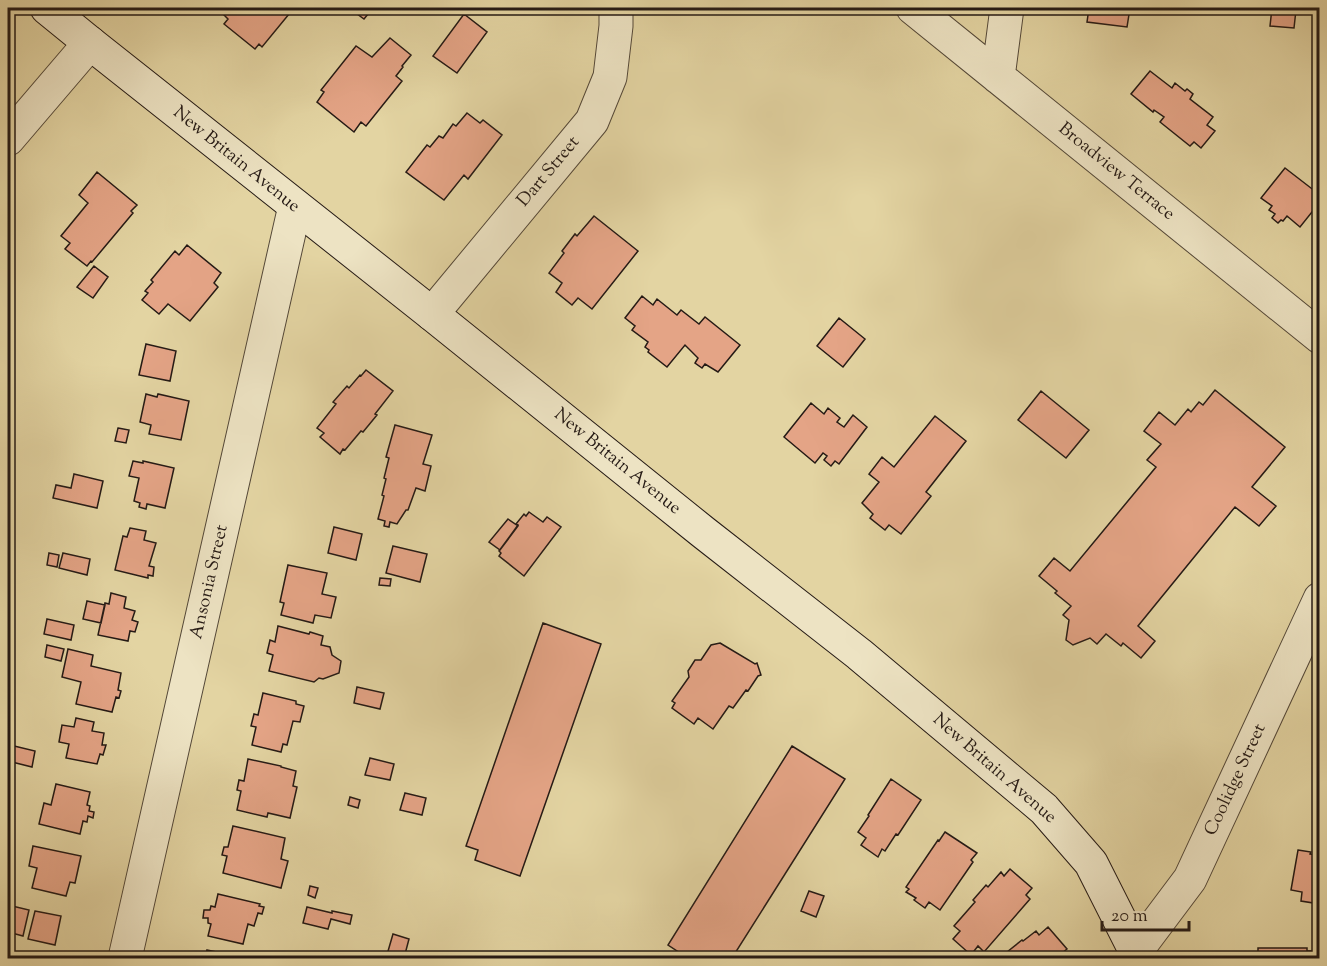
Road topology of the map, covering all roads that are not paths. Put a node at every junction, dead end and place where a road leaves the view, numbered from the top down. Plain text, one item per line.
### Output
1 (47, 8) edge
2 (616, 8) edge
3 (913, 8) edge
4 (1007, 8) edge
5 (90, 43) junction
6 (998, 77) junction
7 (8, 139) edge
8 (295, 206) junction
9 (432, 314) junction
10 (1320, 337) edge
11 (1320, 599) edge
12 (1137, 955) edge
13 (125, 958) edge

1 - 5 street, New Britain Avenue
2 - 9 street, Dart Street
3 - 6 street, Broadview Terrace
4 - 6 street
5 - 7 street
5 - 8 street, New Britain Avenue
6 - 10 street, Broadview Terrace
8 - 9 street, New Britain Avenue
8 - 13 street, Ansonia Street
9 - 12 street, New Britain Avenue
11 - 12 street, Coolidge Street

